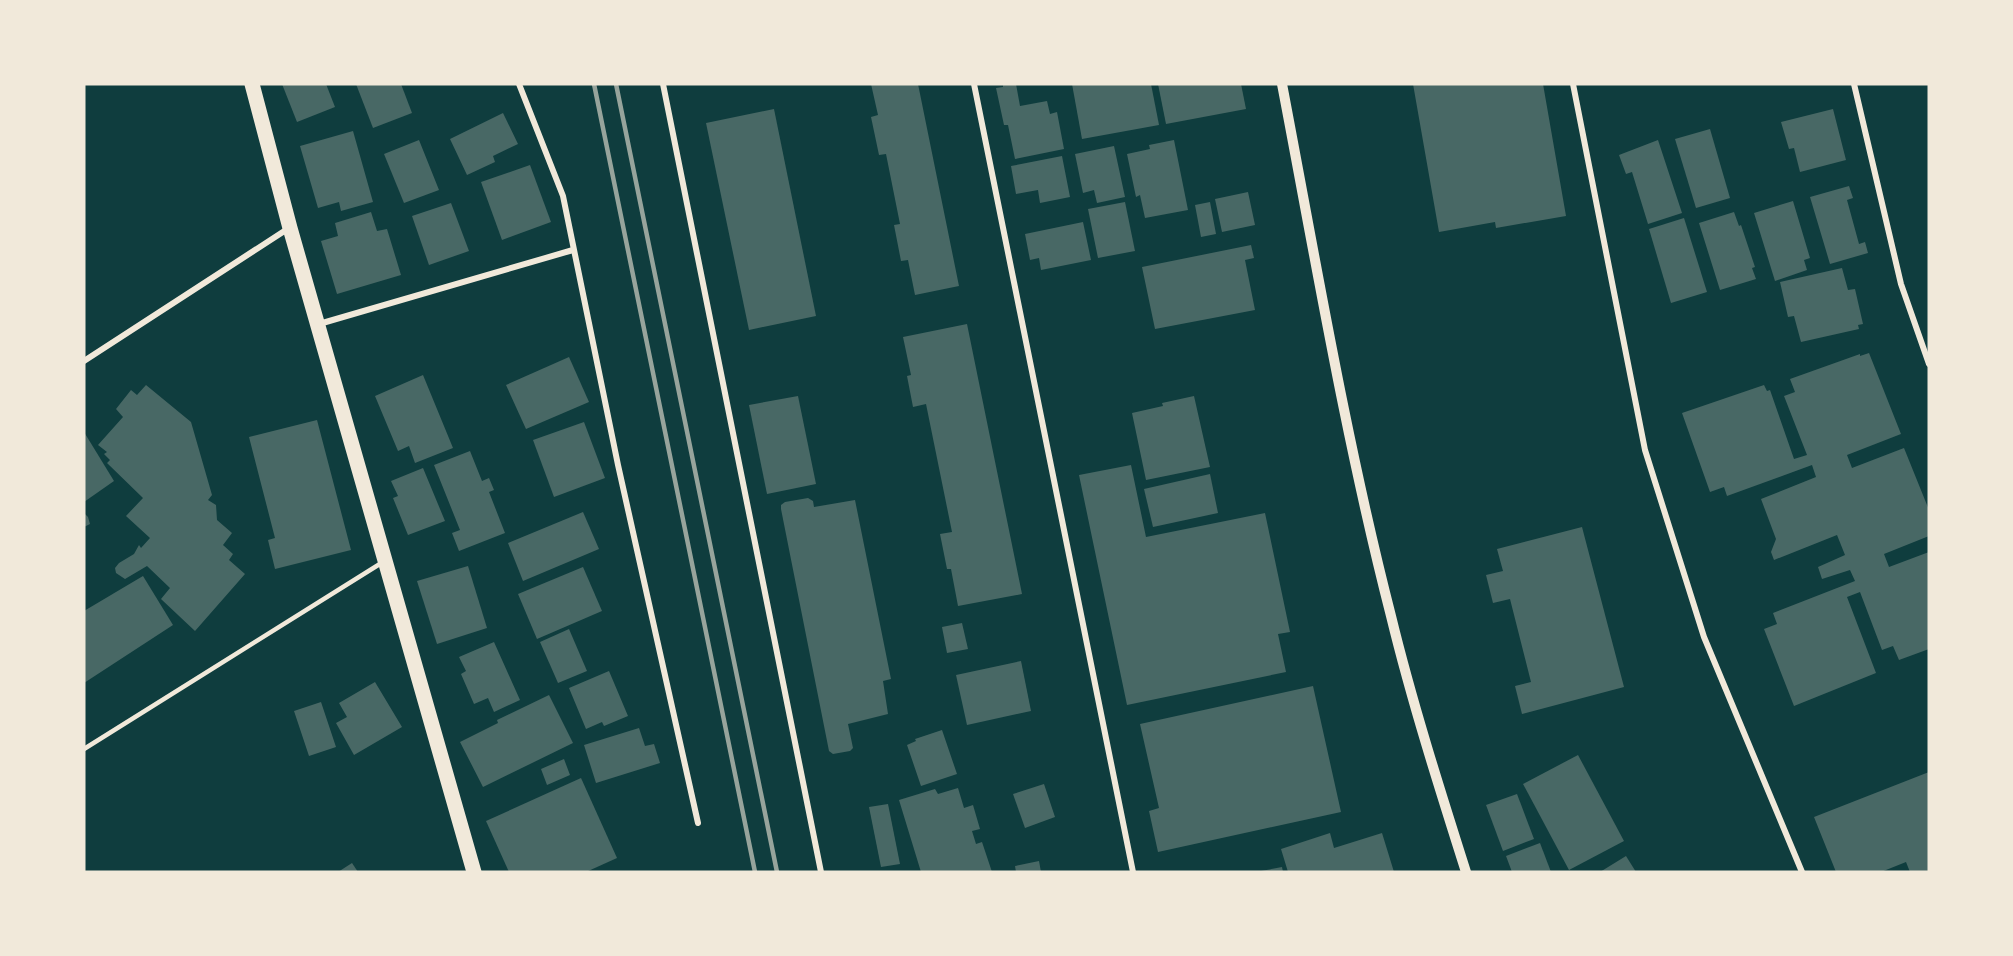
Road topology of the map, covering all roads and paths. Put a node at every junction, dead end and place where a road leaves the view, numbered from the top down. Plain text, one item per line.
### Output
1 (252, 84) edge
2 (519, 84) edge
3 (663, 84) edge
4 (974, 84) edge
5 (1282, 84) edge
6 (1573, 84) edge
7 (1854, 84) edge
8 (290, 228) junction
9 (573, 250) junction
10 (319, 324) junction
11 (84, 361) edge
12 (1929, 364) edge
13 (385, 560) junction
14 (84, 749) edge
15 (698, 823) dead end
16 (474, 872) edge
17 (821, 872) edge
18 (1133, 872) edge
19 (1466, 872) edge
20 (1802, 872) edge

1 - 8 main road
2 - 9 street
3 - 17 street
4 - 18 street
5 - 19 street
6 - 20 street
7 - 12 street
8 - 10 main road
8 - 11 street
9 - 10 street
9 - 15 street
10 - 13 main road
13 - 14 lane
13 - 16 main road

